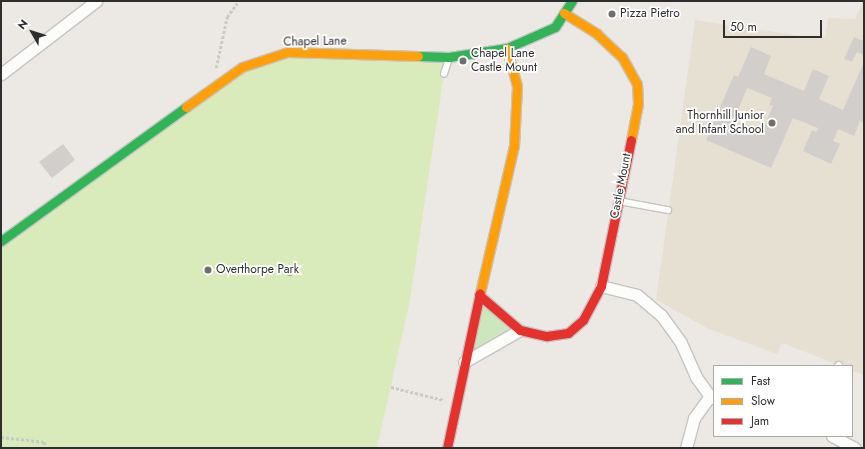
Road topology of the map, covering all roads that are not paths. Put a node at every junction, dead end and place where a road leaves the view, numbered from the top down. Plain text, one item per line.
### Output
1 (96, 1) edge
2 (572, 1) edge
3 (564, 13) junction
4 (507, 48) junction
5 (449, 57) junction
6 (1, 74) edge
7 (444, 74) dead end
8 (618, 201) junction
9 (668, 210) dead end
10 (1, 241) edge
11 (601, 286) junction
12 (479, 295) junction
13 (520, 330) junction
14 (464, 362) junction
15 (712, 397) edge
16 (834, 437) edge
17 (447, 448) edge
18 (686, 448) edge
19 (855, 448) edge

1 - 6 street
2 - 3 street, Chapel Lane
3 - 4 street, Chapel Lane
3 - 8 street, Castle Mount
4 - 5 street, Chapel Lane
4 - 12 street
5 - 7 lane
5 - 10 street, Chapel Lane
8 - 9 lane
8 - 11 street, Castle Mount
11 - 13 street, Castle Mount
11 - 15 street
12 - 13 street, Castle Mount
12 - 14 street
13 - 14 street
14 - 17 street
15 - 18 street
16 - 19 street

